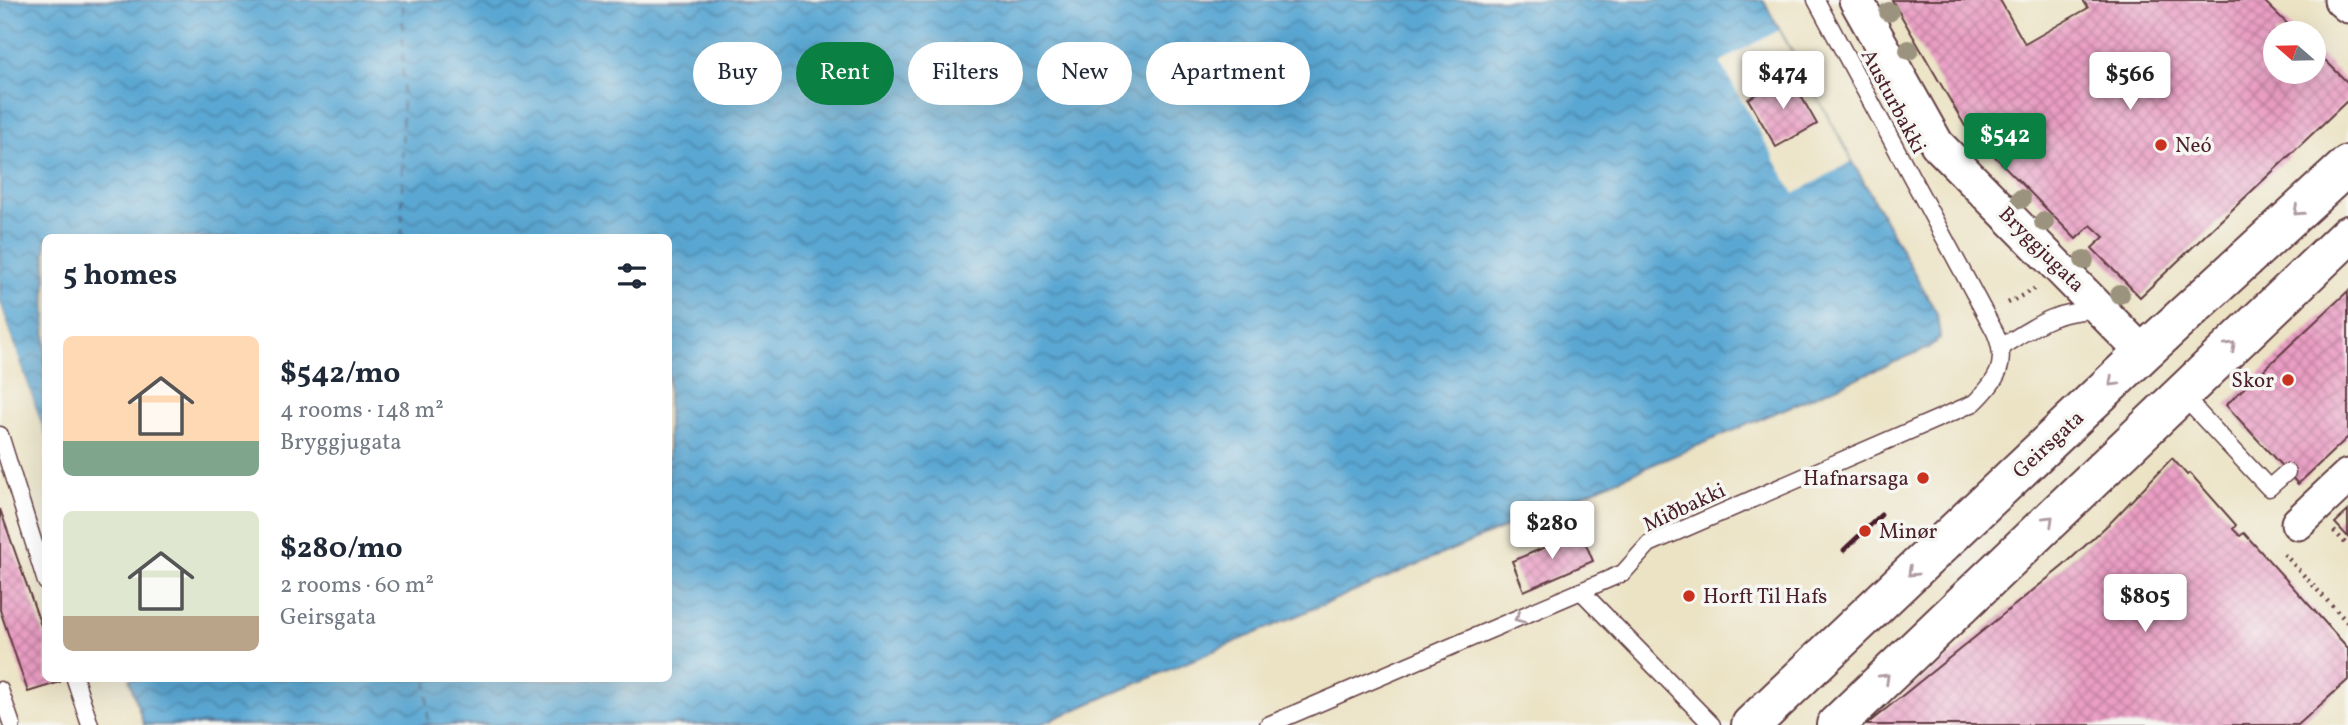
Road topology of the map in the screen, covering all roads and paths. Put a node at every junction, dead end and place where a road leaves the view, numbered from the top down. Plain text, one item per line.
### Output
1 (1816, 0) edge
2 (1856, 0) edge
3 (2342, 0) edge
4 (2348, 6) edge
5 (2348, 165) edge
6 (2348, 200) edge
7 (2348, 235) edge
8 (2071, 278) junction
9 (2102, 310) junction
10 (1987, 316) junction
11 (1998, 339) junction
12 (2143, 354) junction
13 (2181, 394) junction
14 (0, 435) edge
15 (2287, 472) dead end
16 (2348, 476) edge
17 (2287, 533) joint
18 (42, 569) edge
19 (1581, 591) junction
20 (2348, 623) edge
21 (76, 682) edge
22 (0, 690) edge
23 (12, 725) edge
24 (90, 725) edge
25 (1268, 725) edge
26 (1712, 725) edge
27 (1751, 725) edge
28 (1836, 725) edge

1 - 10 lane, Austurbakki
2 - 8 street, Bryggjugata
3 - 4 street
5 -> 12 main road, Geirsgata
6 - 13 main road
13 -> 7 main road
8 - 9 street, Bryggjugata
8 - 10 path
9 - 11 lane
9 - 12 street, Bryggjugata
10 - 11 lane, Austurbakki
11 - 19 lane, Miðbakki
12 -> 27 main road, Geirsgata
13 - 15 lane
28 -> 13 main road
14 - 18 lane
16 - 17 street
17 - 20 path
19 -> 25 lane, Miðbakki
19 - 26 lane
21 - 24 lane
22 - 23 lane

